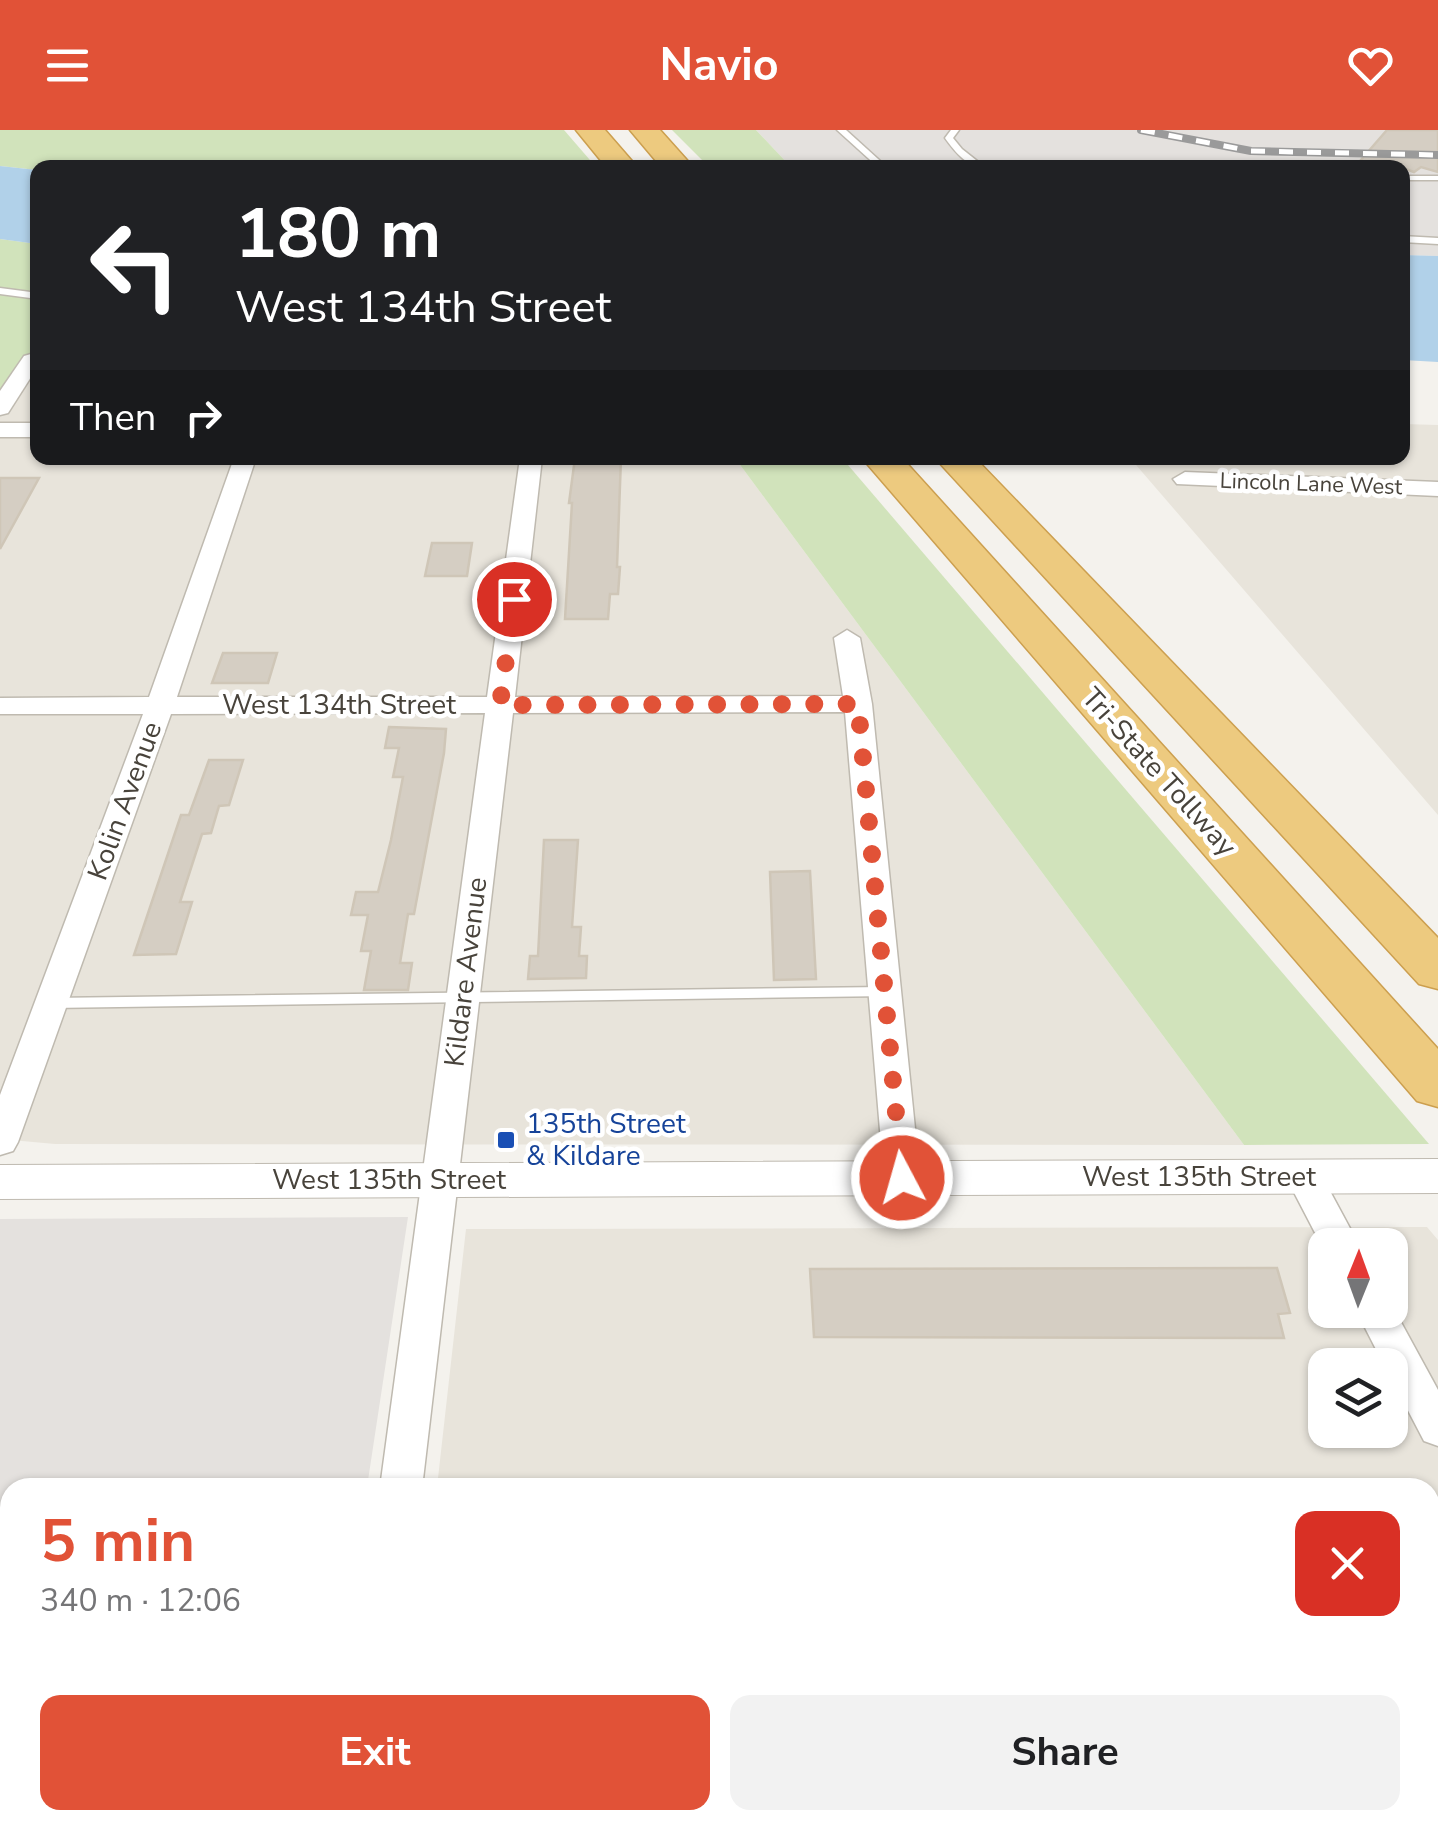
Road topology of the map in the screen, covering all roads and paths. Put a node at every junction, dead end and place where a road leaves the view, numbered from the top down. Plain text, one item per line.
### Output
1 (590, 130) edge
2 (644, 130) edge
3 (841, 130) edge
4 (955, 130) edge
5 (616, 160) edge
6 (672, 160) edge
7 (875, 160) edge
8 (971, 160) edge
9 (1410, 178) edge
10 (1438, 178) edge
11 (1410, 239) edge
12 (1438, 240) edge
13 (0, 291) edge
14 (30, 295) edge
15 (30, 363) edge
16 (0, 408) edge
17 (0, 430) edge
18 (30, 430) edge
19 (243, 465) edge
20 (531, 465) edge
21 (886, 465) edge
22 (961, 465) edge
23 (1185, 479) dead end
24 (1436, 492) edge
25 (847, 638) dead end
26 (858, 704) junction
27 (500, 705) junction
28 (0, 706) edge
29 (160, 706) junction
30 (1438, 970) edge
31 (884, 992) junction
32 (463, 998) junction
33 (51, 1003) junction
34 (1438, 1086) edge
35 (0, 1142) edge
36 (1304, 1176) junction
37 (1438, 1176) edge
38 (902, 1178) junction
39 (439, 1180) junction
40 (0, 1182) edge
41 (1331, 1228) edge
42 (1385, 1328) edge
43 (1438, 1429) edge
44 (402, 1478) edge

1 - 5 highway
2 - 6 highway
3 - 7 lane
4 - 8 lane
9 - 10 lane
11 - 12 lane
13 - 14 lane
15 - 16 street
17 - 18 street
19 - 29 street, Kolin Avenue
20 - 27 street, Kildare Avenue
21 - 34 highway, Tri-State Tollway
22 - 30 highway
23 - 24 street, Lincoln Lane West
25 - 26 street
26 - 27 street, West 134th Street
26 - 31 street
27 - 29 street, West 134th Street
27 - 32 street, Kildare Avenue
28 - 29 street, West 134th Street
29 - 33 street, Kolin Avenue
31 - 32 lane
31 - 38 street
32 - 33 lane
32 - 39 street, Kildare Avenue
33 - 35 street, Kolin Avenue
36 - 37 street, West 135th Street
36 - 38 street, West 135th Street
36 - 41 street
38 - 39 street, West 135th Street
39 - 40 street, West 135th Street
39 - 44 street, Kildare Avenue
42 - 43 street

